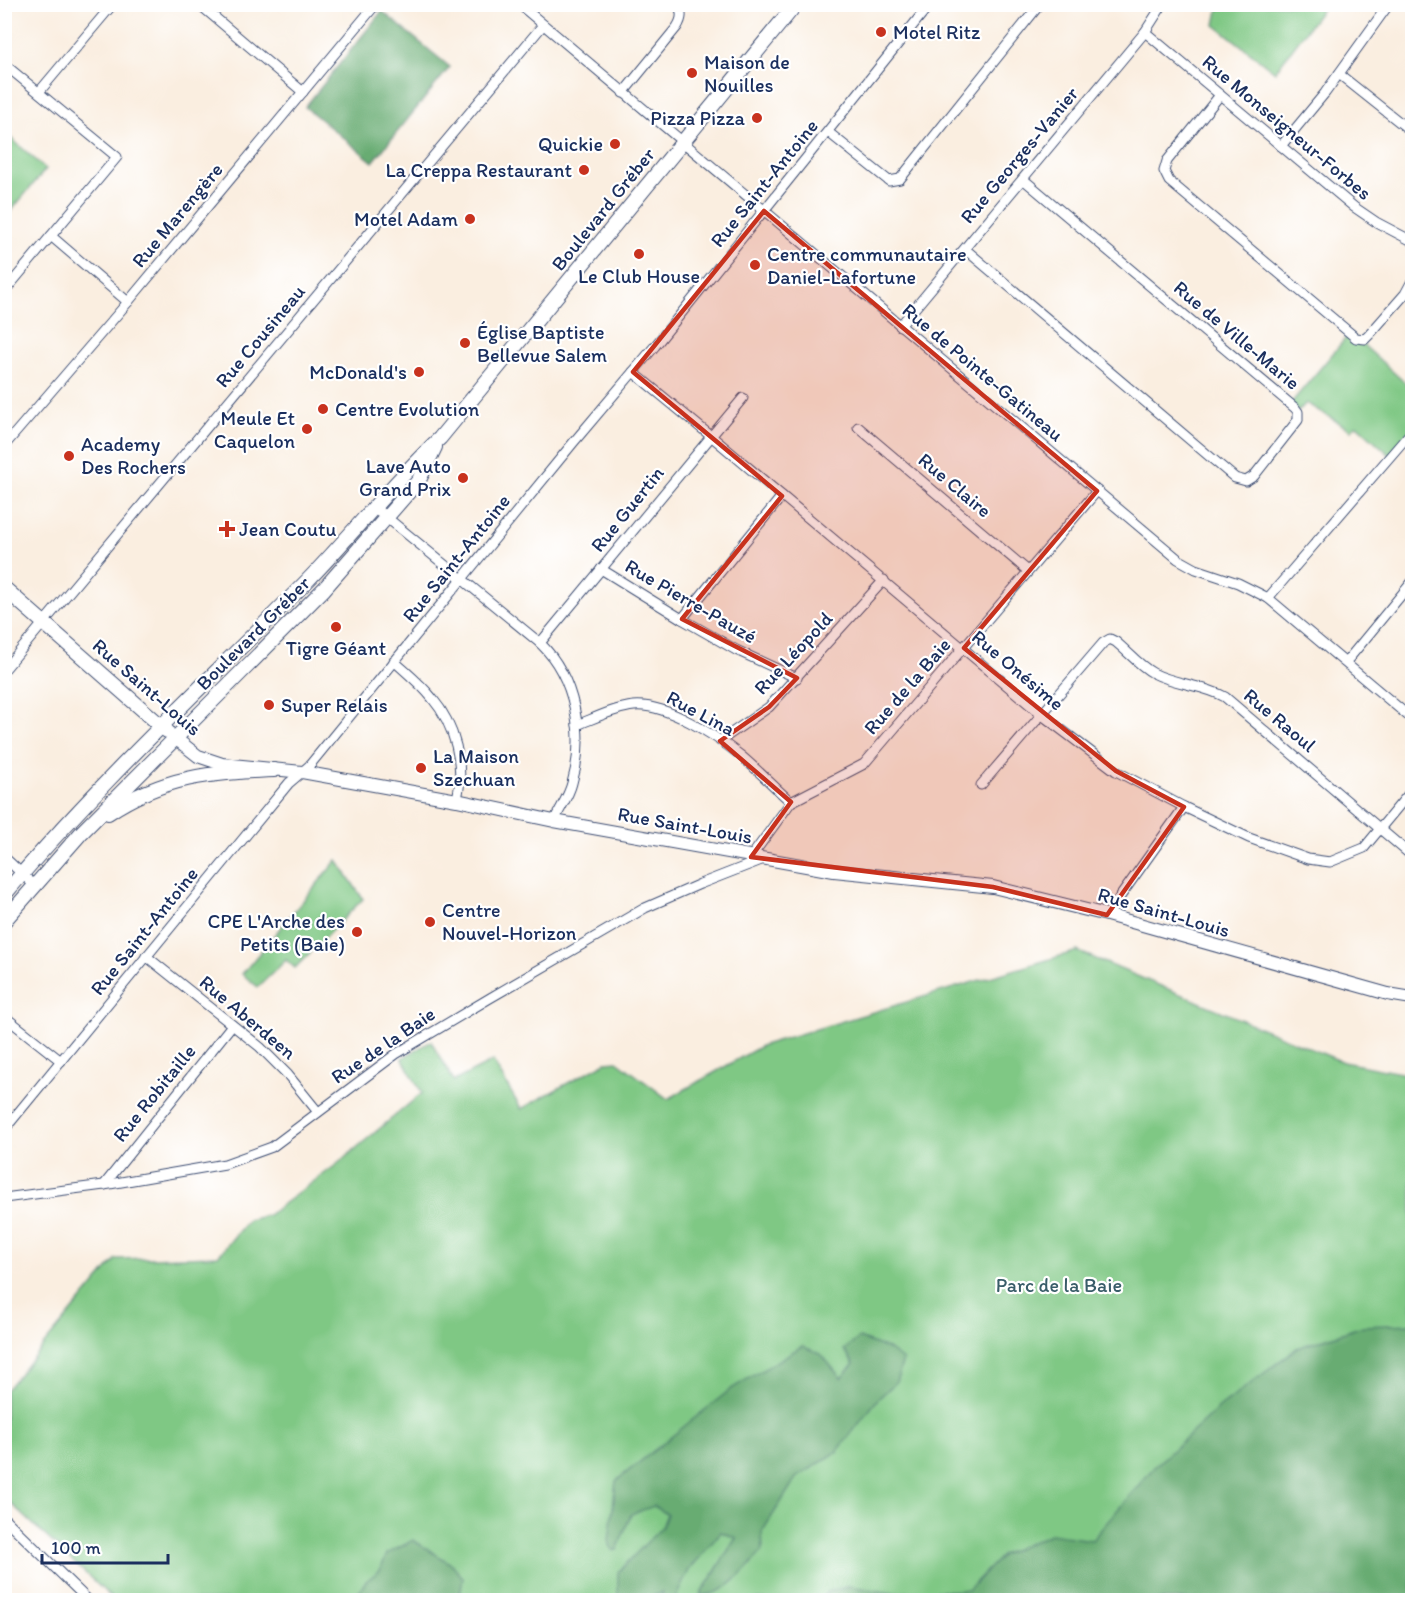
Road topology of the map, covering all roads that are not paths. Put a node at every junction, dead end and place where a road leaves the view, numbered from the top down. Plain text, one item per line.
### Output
1 (113, 4) edge
2 (199, 4) edge
3 (376, 4) edge
4 (519, 4) edge
5 (677, 4) edge
6 (796, 4) edge
7 (930, 4) edge
8 (1040, 4) edge
9 (1163, 4) edge
10 (1389, 4) edge
11 (543, 25) junction
12 (1145, 32) junction
13 (4, 64) edge
14 (1339, 74) junction
15 (39, 92) junction
16 (303, 92) junction
17 (623, 93) junction
18 (1220, 95) junction
19 (828, 132) junction
20 (1413, 132) edge
21 (683, 142) junction
22 (1281, 146) junction
23 (1023, 179) junction
24 (764, 211) junction
25 (51, 236) junction
26 (1413, 241) edge
27 (964, 249) junction
28 (1413, 281) edge
29 (4, 292) edge
30 (128, 302) junction
31 (900, 326) junction
32 (633, 372) junction
33 (742, 398) dead end
34 (858, 427) dead end
35 (1413, 431) edge
36 (711, 435) junction
37 (440, 438) junction
38 (4, 446) edge
39 (1096, 491) junction
40 (783, 496) junction
41 (374, 507) junction
42 (387, 518) junction
43 (601, 569) junction
44 (1028, 571) junction
45 (463, 580) junction
46 (884, 580) junction
47 (1413, 582) edge
48 (4, 588) edge
49 (1268, 598) junction
50 (682, 619) junction
51 (44, 622) junction
52 (540, 643) junction
53 (964, 648) junction
54 (394, 662) junction
55 (1346, 662) junction
56 (4, 670) edge
57 (797, 678) junction
58 (1042, 715) junction
59 (1413, 719) edge
60 (577, 724) junction
61 (162, 726) junction
62 (175, 738) junction
63 (720, 741) junction
64 (274, 770) junction
65 (302, 772) junction
66 (981, 786) dead end
67 (1413, 790) edge
68 (457, 800) junction
69 (791, 802) junction
70 (1184, 807) junction
71 (554, 820) junction
72 (1380, 829) junction
73 (82, 832) junction
74 (751, 856) junction
75 (1413, 856) edge
76 (4, 857) edge
77 (764, 859) junction
78 (23, 873) junction
79 (34, 885) junction
80 (4, 895) edge
81 (1107, 915) junction
82 (4, 921) edge
83 (146, 956) junction
84 (1413, 998) edge
85 (4, 1016) edge
86 (232, 1024) junction
87 (61, 1061) junction
88 (318, 1113) junction
89 (4, 1130) edge
90 (104, 1185) junction
91 (4, 1198) edge
92 (4, 1518) edge
93 (88, 1600) edge

1 - 15 street
2 - 16 street
3 - 16 street, Rue Marengère
4 - 11 street, Rue de Pointe-Gatineau
5 - 17 street
6 - 21 main road, Boulevard Gréber
7 - 19 street, Rue Saint-Antoine
8 - 19 street
9 - 12 street, Rue Georges-Vanier
10 - 14 street
11 - 17 street, Rue de Pointe-Gatineau
11 - 51 street, Rue Cousineau
12 - 18 street, Rue Monseigneur-Forbes
12 - 23 street, Rue Georges-Vanier
13 - 15 street
14 - 20 street
14 - 22 street
15 - 25 street
16 - 30 street, Rue Marengère
17 - 21 street, Rue de Pointe-Gatineau
18 - 22 street, Rue Monseigneur-Forbes
18 - 28 street
19 - 24 street, Rue Saint-Antoine
21 - 24 street, Rue de Pointe-Gatineau
21 - 37 main road, Boulevard Gréber
22 - 26 street, Rue Monseigneur-Forbes
23 - 27 street, Rue Georges-Vanier
23 - 27 street, Rue de Ville-Marie
24 - 31 street, Rue de Pointe-Gatineau
24 - 32 street, Rue Saint-Antoine
25 - 29 street
25 - 30 street
27 - 31 street, Rue Georges-Vanier
30 - 38 street, Rue Marengère
31 - 39 street, Rue de Pointe-Gatineau
32 - 36 street, Rue Onésime
32 - 45 street, Rue Saint-Antoine
33 - 36 street, Rue Guertin
34 - 44 street, Rue Claire
35 - 49 street
36 - 40 street, Rue Onésime
36 - 43 street, Rue Guertin
37 - 41 main road, Boulevard Gréber
37 - 42 main road, Boulevard Gréber
39 - 44 street, Rue de la Baie
39 - 49 street, Rue de Pointe-Gatineau
40 - 46 street, Rue Onésime
40 - 50 street
41 - 42 street
41 - 61 main road, Boulevard Gréber
42 - 45 street
42 - 62 main road, Boulevard Gréber
43 - 50 street, Rue Pierre-Pauzé
43 - 52 street, Rue Guertin
44 - 53 street, Rue de la Baie
45 - 52 street
45 - 54 street, Rue Saint-Antoine
46 - 53 street, Rue Onésime
46 - 57 street, Rue Léopold
47 - 55 street
48 - 51 main road, Rue Saint-Louis
49 - 55 street, Rue de Pointe-Gatineau
50 - 57 street, Rue Pierre-Pauzé
51 - 56 street, Rue Cousineau
51 - 61 main road, Rue Saint-Louis
52 - 60 street
53 - 58 street, Rue Onésime
53 - 69 street, Rue de la Baie
54 - 65 street, Rue Saint-Antoine
54 - 68 street
55 - 59 street, Rue de Pointe-Gatineau
57 - 63 street, Rue Léopold
58 - 66 street
58 - 70 street, Rue Onésime
58 - 72 street, Rue Raoul
60 - 63 street, Rue Lina
60 - 71 street
61 - 62 main road, Rue Saint-Louis
61 - 78 main road, Boulevard Gréber
62 - 64 street, Rue Saint-Louis
62 - 73 main road, Boulevard Gréber
63 - 69 street, Rue Lina
64 - 65 street, Rue Saint-Louis
64 - 73 main road
65 - 68 street, Rue Saint-Louis
65 - 83 street, Rue Saint-Antoine
67 - 72 street, Rue Onésime
68 - 71 street, Rue Saint-Louis
69 - 74 street, Rue de la Baie
70 - 72 street, Rue Onésime
70 - 81 street
71 - 74 street, Rue Saint-Louis
72 - 75 street, Rue Raoul
73 - 79 main road, Boulevard Gréber
74 - 77 street, Rue Saint-Louis
76 - 78 street
77 - 81 street, Rue Saint-Louis
77 - 88 street, Rue de la Baie
78 - 79 street
78 - 80 main road, Boulevard Gréber
79 - 82 main road, Boulevard Gréber
81 - 84 street, Rue Saint-Louis
83 - 86 street, Rue Aberdeen
83 - 87 street, Rue Saint-Antoine
85 - 87 street
86 - 88 street, Rue Aberdeen
86 - 90 street, Rue Robitaille
87 - 89 street, Rue Saint-Antoine
88 - 90 street, Rue de la Baie
90 - 91 street, Rue de la Baie
92 - 93 street

